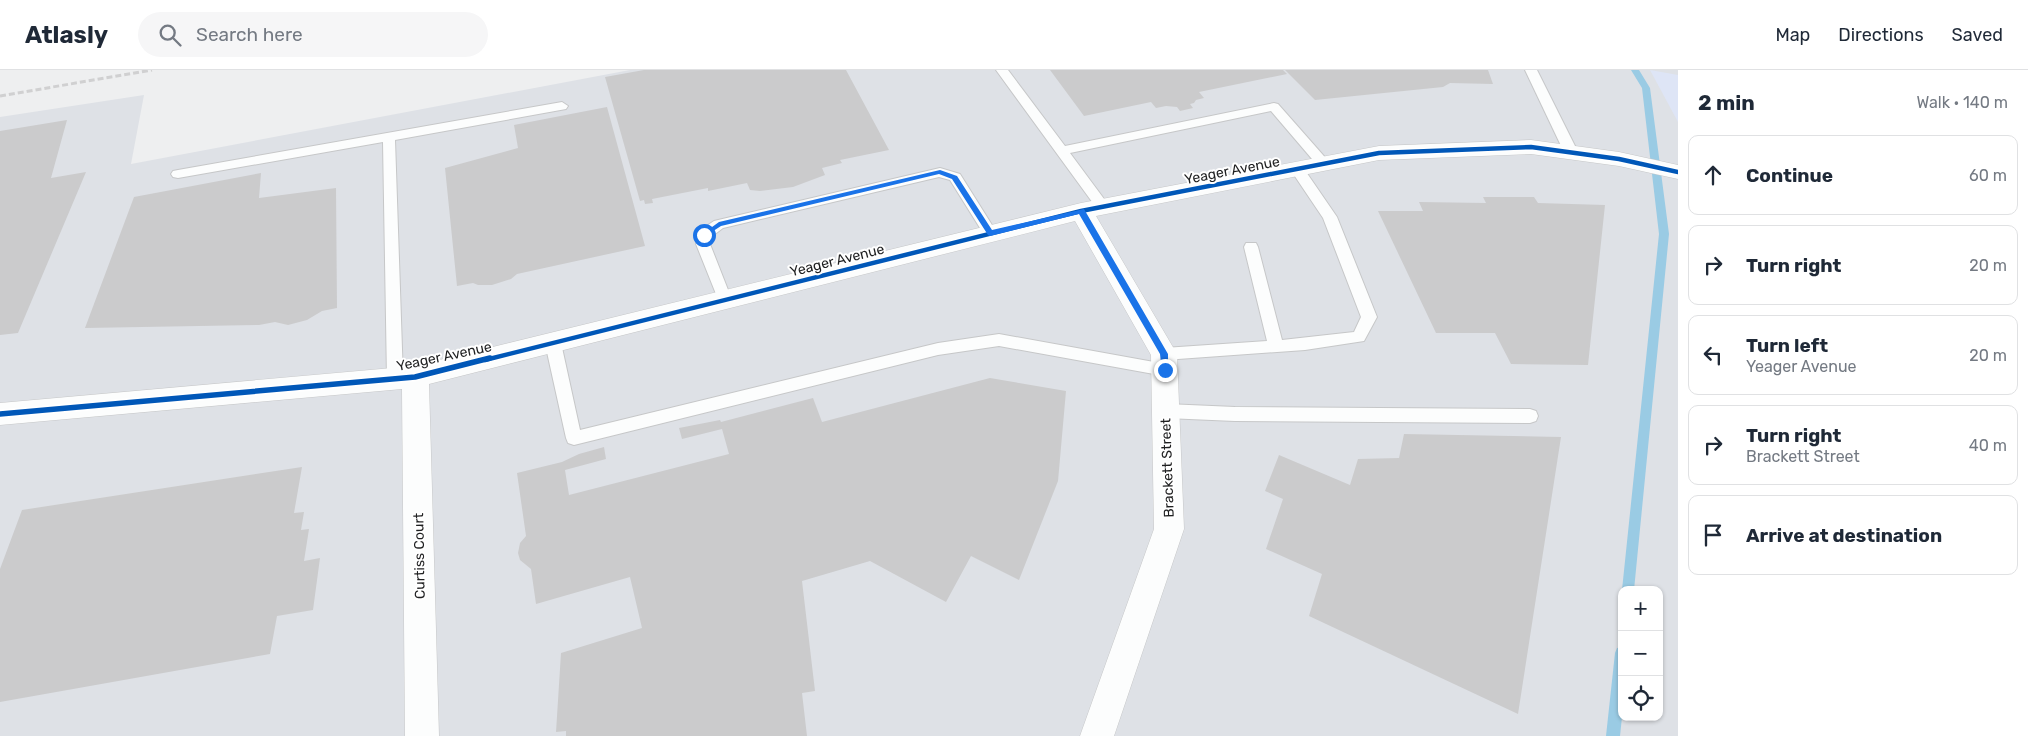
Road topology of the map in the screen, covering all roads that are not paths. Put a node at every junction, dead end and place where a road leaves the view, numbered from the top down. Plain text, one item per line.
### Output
1 (1002, 70) edge
2 (1532, 70) edge
3 (562, 106) dead end
4 (389, 138) junction
5 (1062, 151) junction
6 (1571, 152) junction
7 (1324, 164) junction
8 (1297, 169) junction
9 (1678, 172) edge
10 (178, 174) dead end
11 (1092, 209) junction
12 (990, 233) junction
13 (1251, 247) dead end
14 (725, 300) junction
15 (553, 343) junction
16 (1276, 346) junction
17 (1164, 362) junction
18 (405, 378) junction
19 (1166, 411) junction
20 (0, 414) edge
21 (1530, 416) dead end
22 (422, 736) edge
23 (1097, 736) edge

1 - 5 lane
2 - 6 lane
3 - 4 lane
4 - 10 lane
4 - 18 lane
5 - 7 lane
5 - 11 lane
6 - 7 street, Yeager Avenue
6 - 9 street, Yeager Avenue
7 - 8 street, Yeager Avenue
8 - 11 street, Yeager Avenue
8 - 16 lane
11 - 12 street, Yeager Avenue
11 - 17 street, Brackett Street
12 - 14 street, Yeager Avenue
12 - 14 lane
13 - 16 lane
14 - 15 street, Yeager Avenue
15 - 17 lane
15 - 18 street, Yeager Avenue
16 - 17 lane
17 - 19 street, Brackett Street
18 - 20 street, Yeager Avenue
18 - 22 street, Curtiss Court
19 - 21 lane
19 - 23 street, Brackett Street

